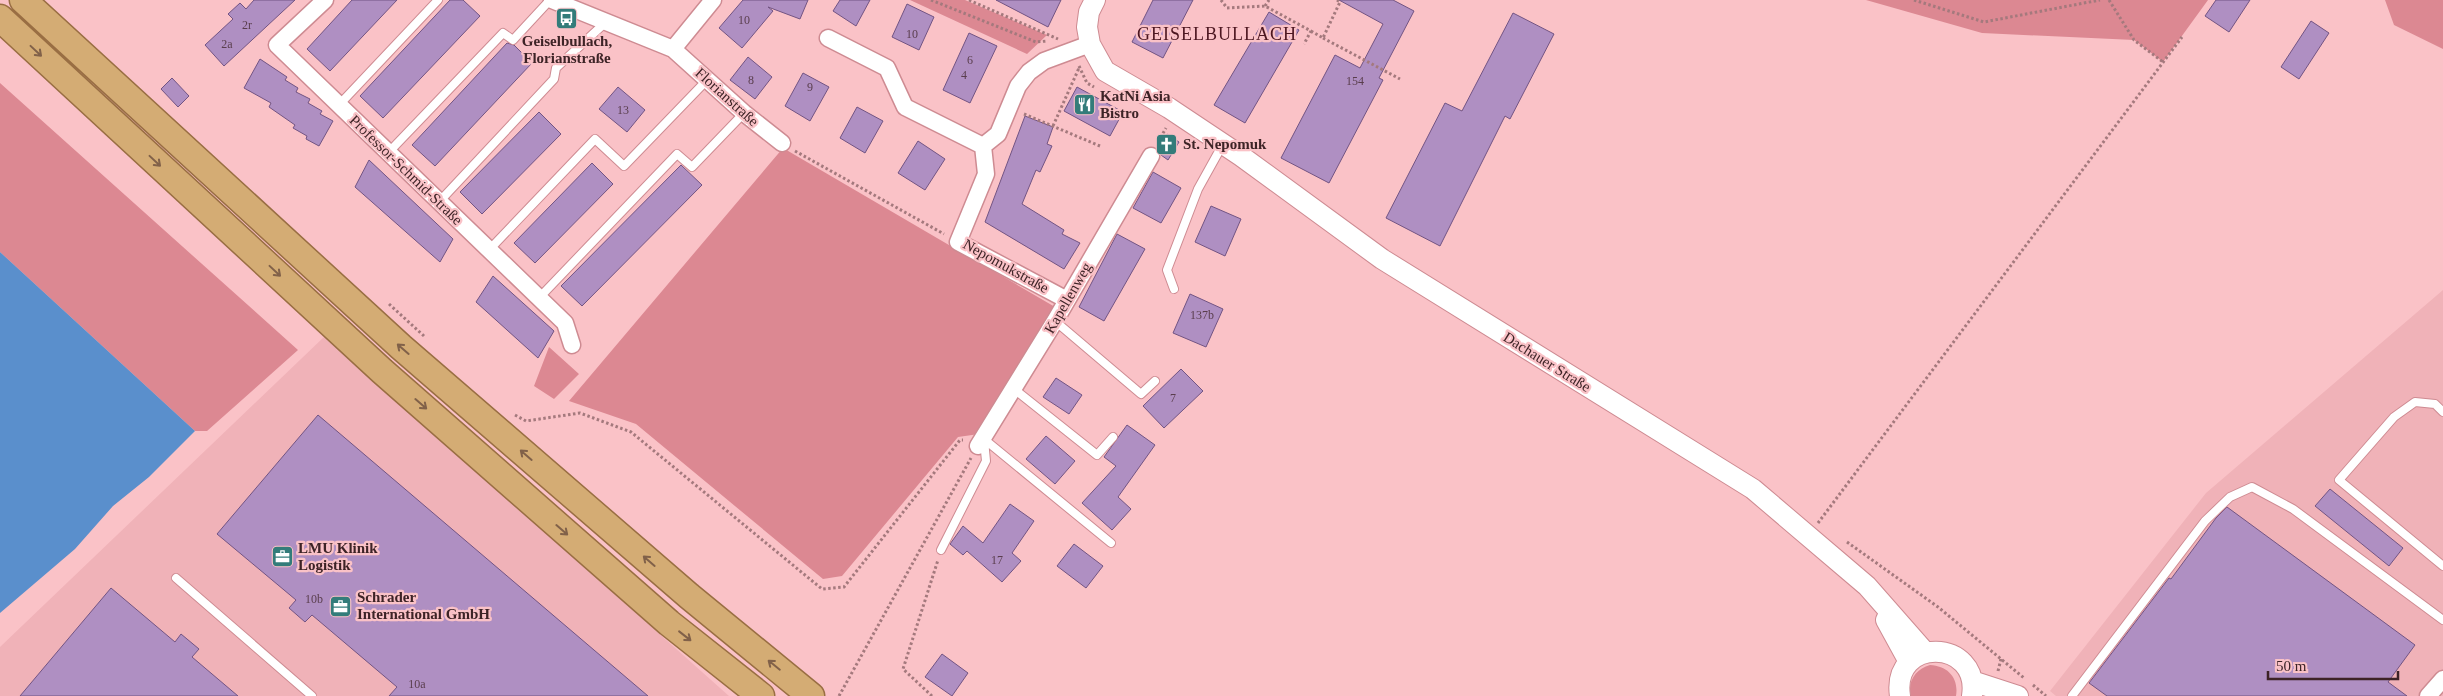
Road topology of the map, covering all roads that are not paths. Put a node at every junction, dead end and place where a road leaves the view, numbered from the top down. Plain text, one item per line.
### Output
1 (23, 0) edge
2 (325, 0) edge
3 (438, 0) edge
4 (551, 0) edge
5 (714, 0) edge
6 (1095, 0) edge
7 (0, 18) edge
8 (606, 22) junction
9 (828, 38) dead end
10 (1090, 44) junction
11 (673, 49) junction
12 (708, 79) junction
13 (338, 106) junction
14 (744, 113) junction
15 (782, 143) road end
16 (1223, 143) junction
17 (983, 146) junction
18 (388, 152) junction
19 (1151, 156) road end
20 (439, 203) junction
21 (489, 250) junction
22 (1174, 289) dead end
23 (539, 298) junction
24 (1067, 300) junction
25 (1055, 321) junction
26 (572, 345) dead end
27 (1155, 381) dead end
28 (1014, 388) junction
29 (2443, 412) edge
30 (1114, 437) dead end
31 (981, 442) junction
32 (1111, 543) dead end
33 (941, 550) road end
34 (2443, 566) edge
35 (176, 578) dead end
36 (2443, 620) edge
37 (1917, 657) junction
38 (2443, 679) edge
39 (1972, 689) edge
40 (2074, 693) edge
41 (312, 696) edge
42 (762, 696) edge
43 (811, 696) edge
44 (1900, 696) edge
45 (2018, 696) edge
46 (2085, 696) edge
47 (2428, 696) edge

43 -> 1 highway
2 - 13 street, Professor-Schmid-Straße
3 - 13 lane
4 - 8 street, Florianstraße
4 - 18 lane
5 - 11 street
6 - 10 street
7 -> 42 highway
8 - 11 street, Florianstraße
8 - 20 lane
9 - 17 street
10 - 16 street, Dachauer Straße
10 - 17 street
11 - 12 street, Florianstraße
12 - 14 street, Florianstraße
12 - 21 lane
13 - 18 street, Professor-Schmid-Straße
14 - 15 street, Florianstraße
14 - 23 lane
16 - 22 lane
16 - 37 street, Dachauer Straße
17 - 24 street, Nepomukstraße
18 - 20 street, Professor-Schmid-Straße
19 - 24 street, Kapellenweg
20 - 21 street, Professor-Schmid-Straße
21 - 23 street, Professor-Schmid-Straße
23 - 26 street, Professor-Schmid-Straße
24 - 25 street, Kapellenweg
25 - 27 lane
25 - 28 street, Kapellenweg
28 - 30 lane
28 - 31 street, Kapellenweg
29 - 34 lane
31 - 32 lane
31 - 33 lane
35 - 41 lane
36 - 40 lane
37 - 39 street
37 - 44 street
38 - 47 street
39 - 45 street
40 - 46 lane

